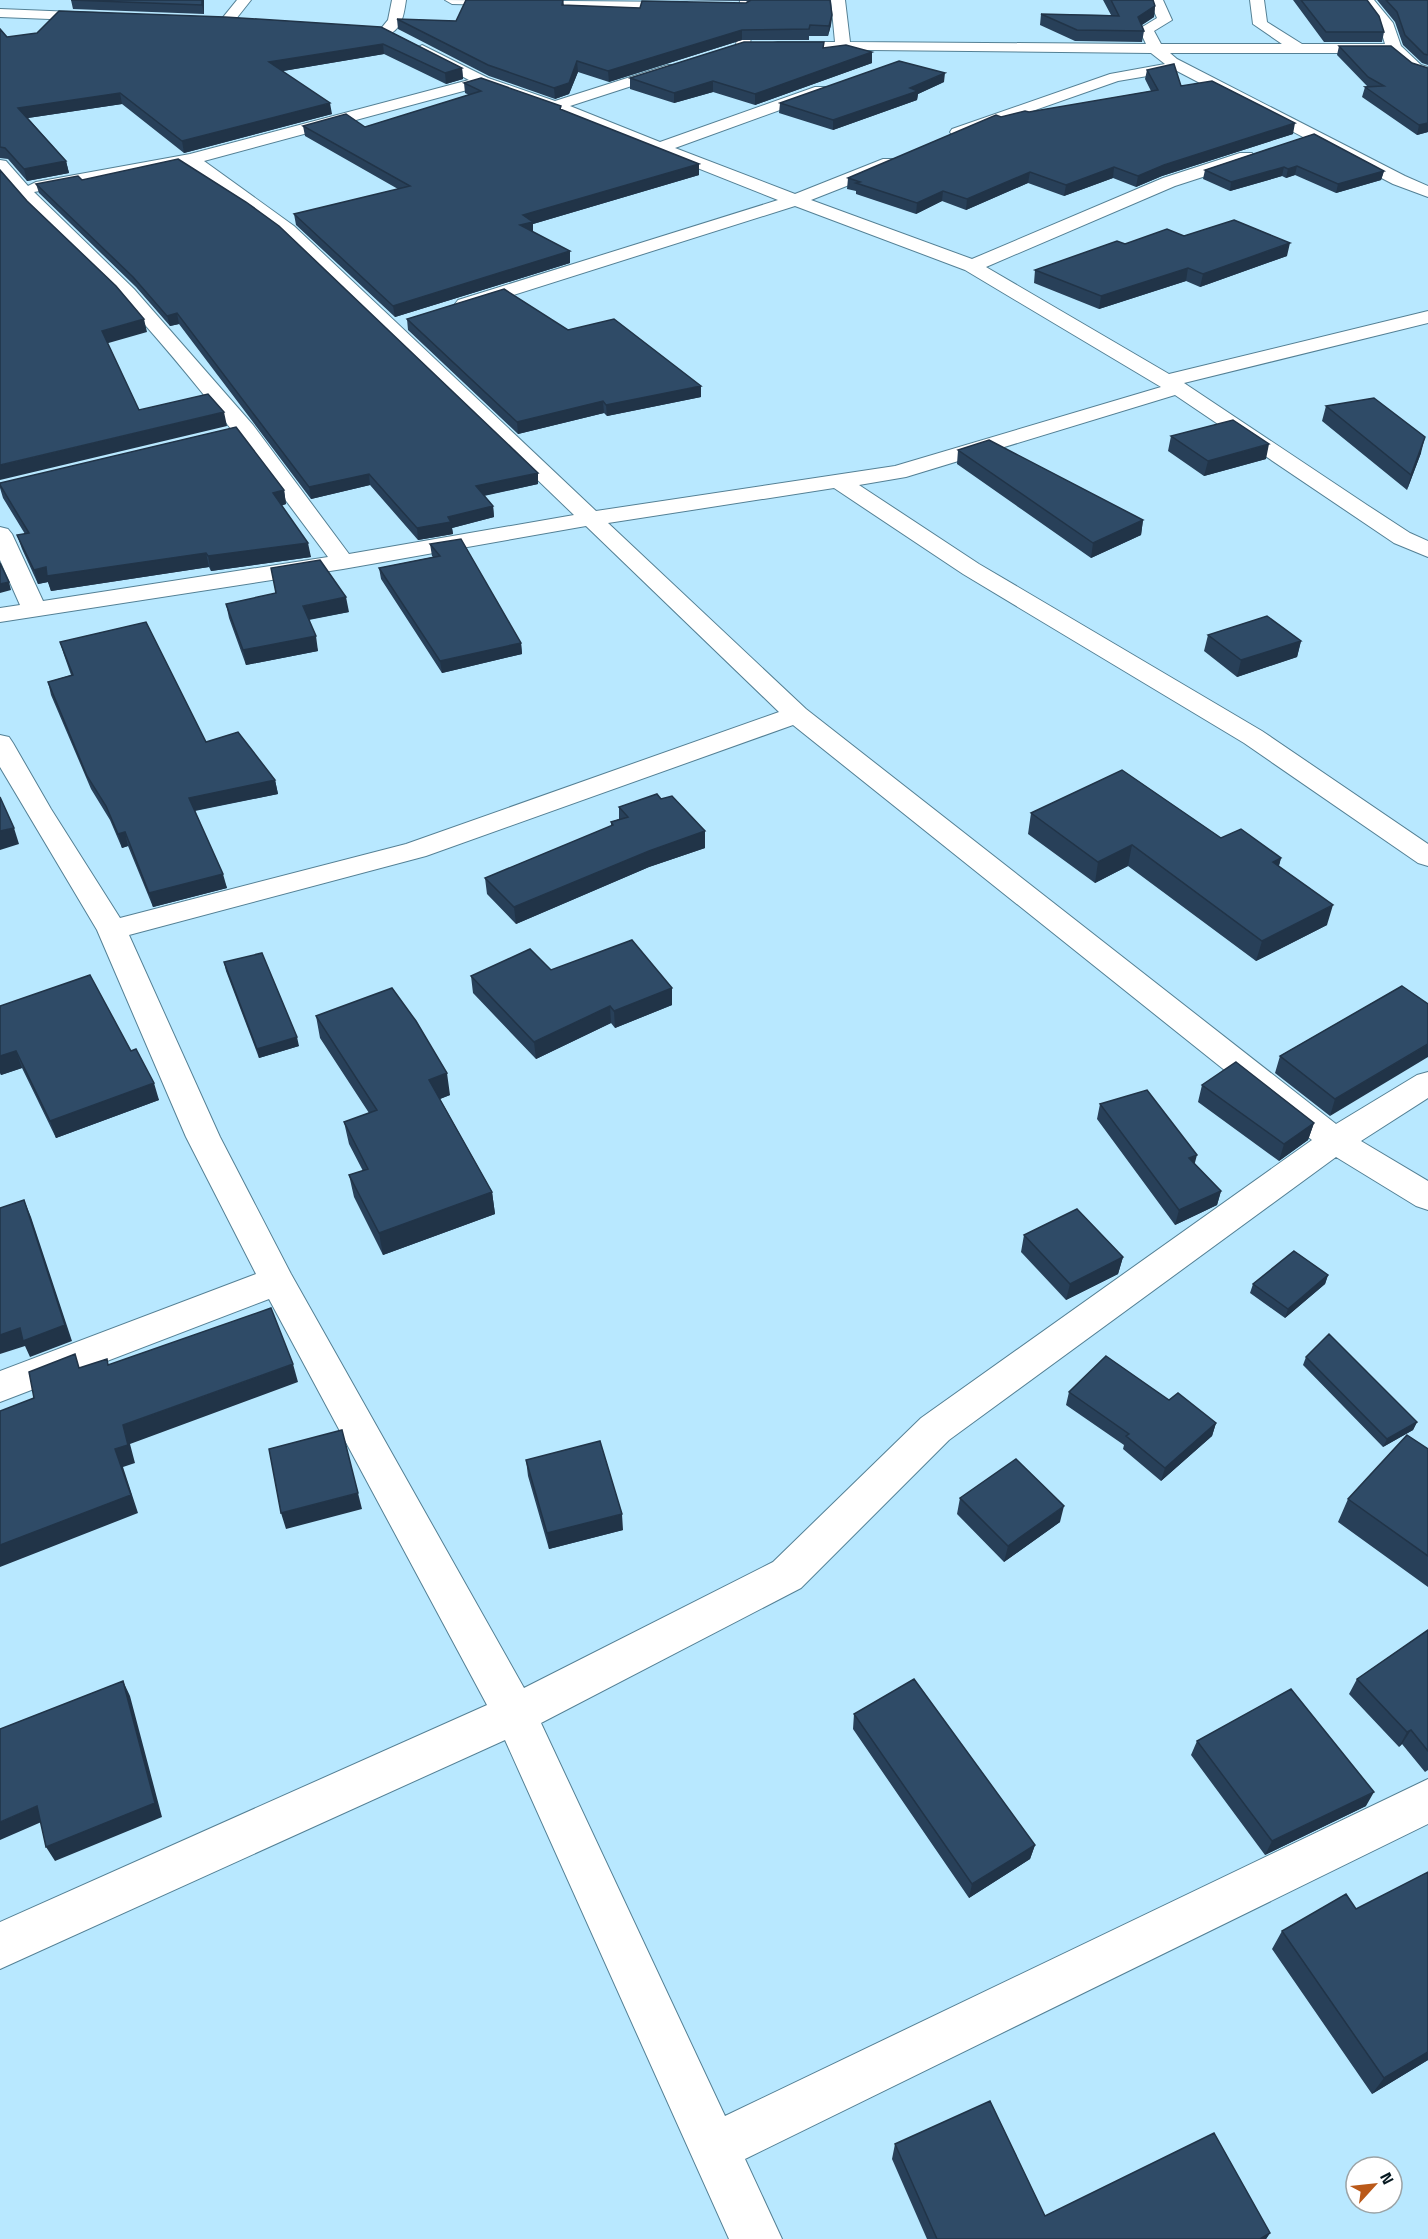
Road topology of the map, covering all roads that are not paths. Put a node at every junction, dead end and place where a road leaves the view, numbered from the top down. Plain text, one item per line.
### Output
1 (244, 0) edge
2 (399, 0) edge
3 (452, 0) edge
4 (838, 0) edge
5 (1156, 0) edge
6 (1257, 0) edge
7 (1367, 0) edge
8 (742, 5) edge
9 (702, 6) edge
10 (0, 14) edge
11 (120, 18) edge
12 (251, 23) edge
13 (843, 46) junction
14 (929, 47) junction
15 (1051, 48) junction
16 (1299, 49) junction
17 (1157, 50) junction
18 (1399, 53) junction
19 (1420, 54) edge
20 (897, 62) edge
21 (687, 64) edge
22 (1176, 64) junction
23 (1428, 72) edge
24 (483, 81) junction
25 (832, 86) edge
26 (555, 106) junction
27 (1314, 135) junction
28 (944, 139) edge
29 (1292, 143) edge
30 (659, 148) junction
31 (1258, 153) edge
32 (906, 156) edge
33 (190, 159) junction
34 (8, 178) edge
35 (1428, 192) edge
36 (795, 200) junction
37 (972, 267) junction
38 (447, 309) edge
39 (1428, 317) edge
40 (1172, 385) junction
41 (245, 430) junction
42 (223, 435) edge
43 (838, 481) junction
44 (593, 518) junction
45 (0, 534) edge
46 (1428, 550) edge
47 (343, 562) junction
48 (34, 609) junction
49 (0, 615) edge
50 (797, 715) junction
51 (0, 743) edge
52 (1428, 857) edge
53 (112, 930) junction
54 (1428, 1083) edge
55 (1335, 1141) junction
56 (1428, 1197) edge
57 (276, 1281) junction
58 (0, 1387) edge
59 (515, 1714) junction
60 (1428, 1801) edge
61 (0, 1946) edge
62 (715, 2147) junction
63 (756, 2239) edge

1 - 12 street
2 - 24 street
3 - 9 street
4 - 13 street
5 - 17 street
6 - 16 street
7 - 18 street
8 - 13 street
10 - 11 street
13 - 14 street
14 - 15 street
14 - 20 street
15 - 17 street
15 - 22 street
16 - 17 street
16 - 18 street
17 - 22 street
18 - 19 street
18 - 23 street
21 - 26 street
22 - 27 street
22 - 28 street
24 - 26 street
24 - 33 street
25 - 30 street
26 - 30 street
27 - 29 street
27 - 35 street
30 - 36 street
31 - 37 street
32 - 36 street
33 - 34 street
33 - 44 street
34 - 41 street
36 - 37 street
36 - 38 street
37 - 40 street
39 - 40 street
40 - 43 street
40 - 46 street
41 - 42 street
41 - 47 street
43 - 44 street
43 - 52 street
44 - 47 street
44 - 50 street
45 - 48 street
47 - 48 street
48 - 49 street
50 - 53 street
50 - 55 street
51 - 53 street
53 - 57 street
54 - 55 street
55 - 56 street
55 - 59 street
57 - 58 street
57 - 59 street
59 - 61 street
59 - 62 street
60 - 62 street
62 - 63 street

